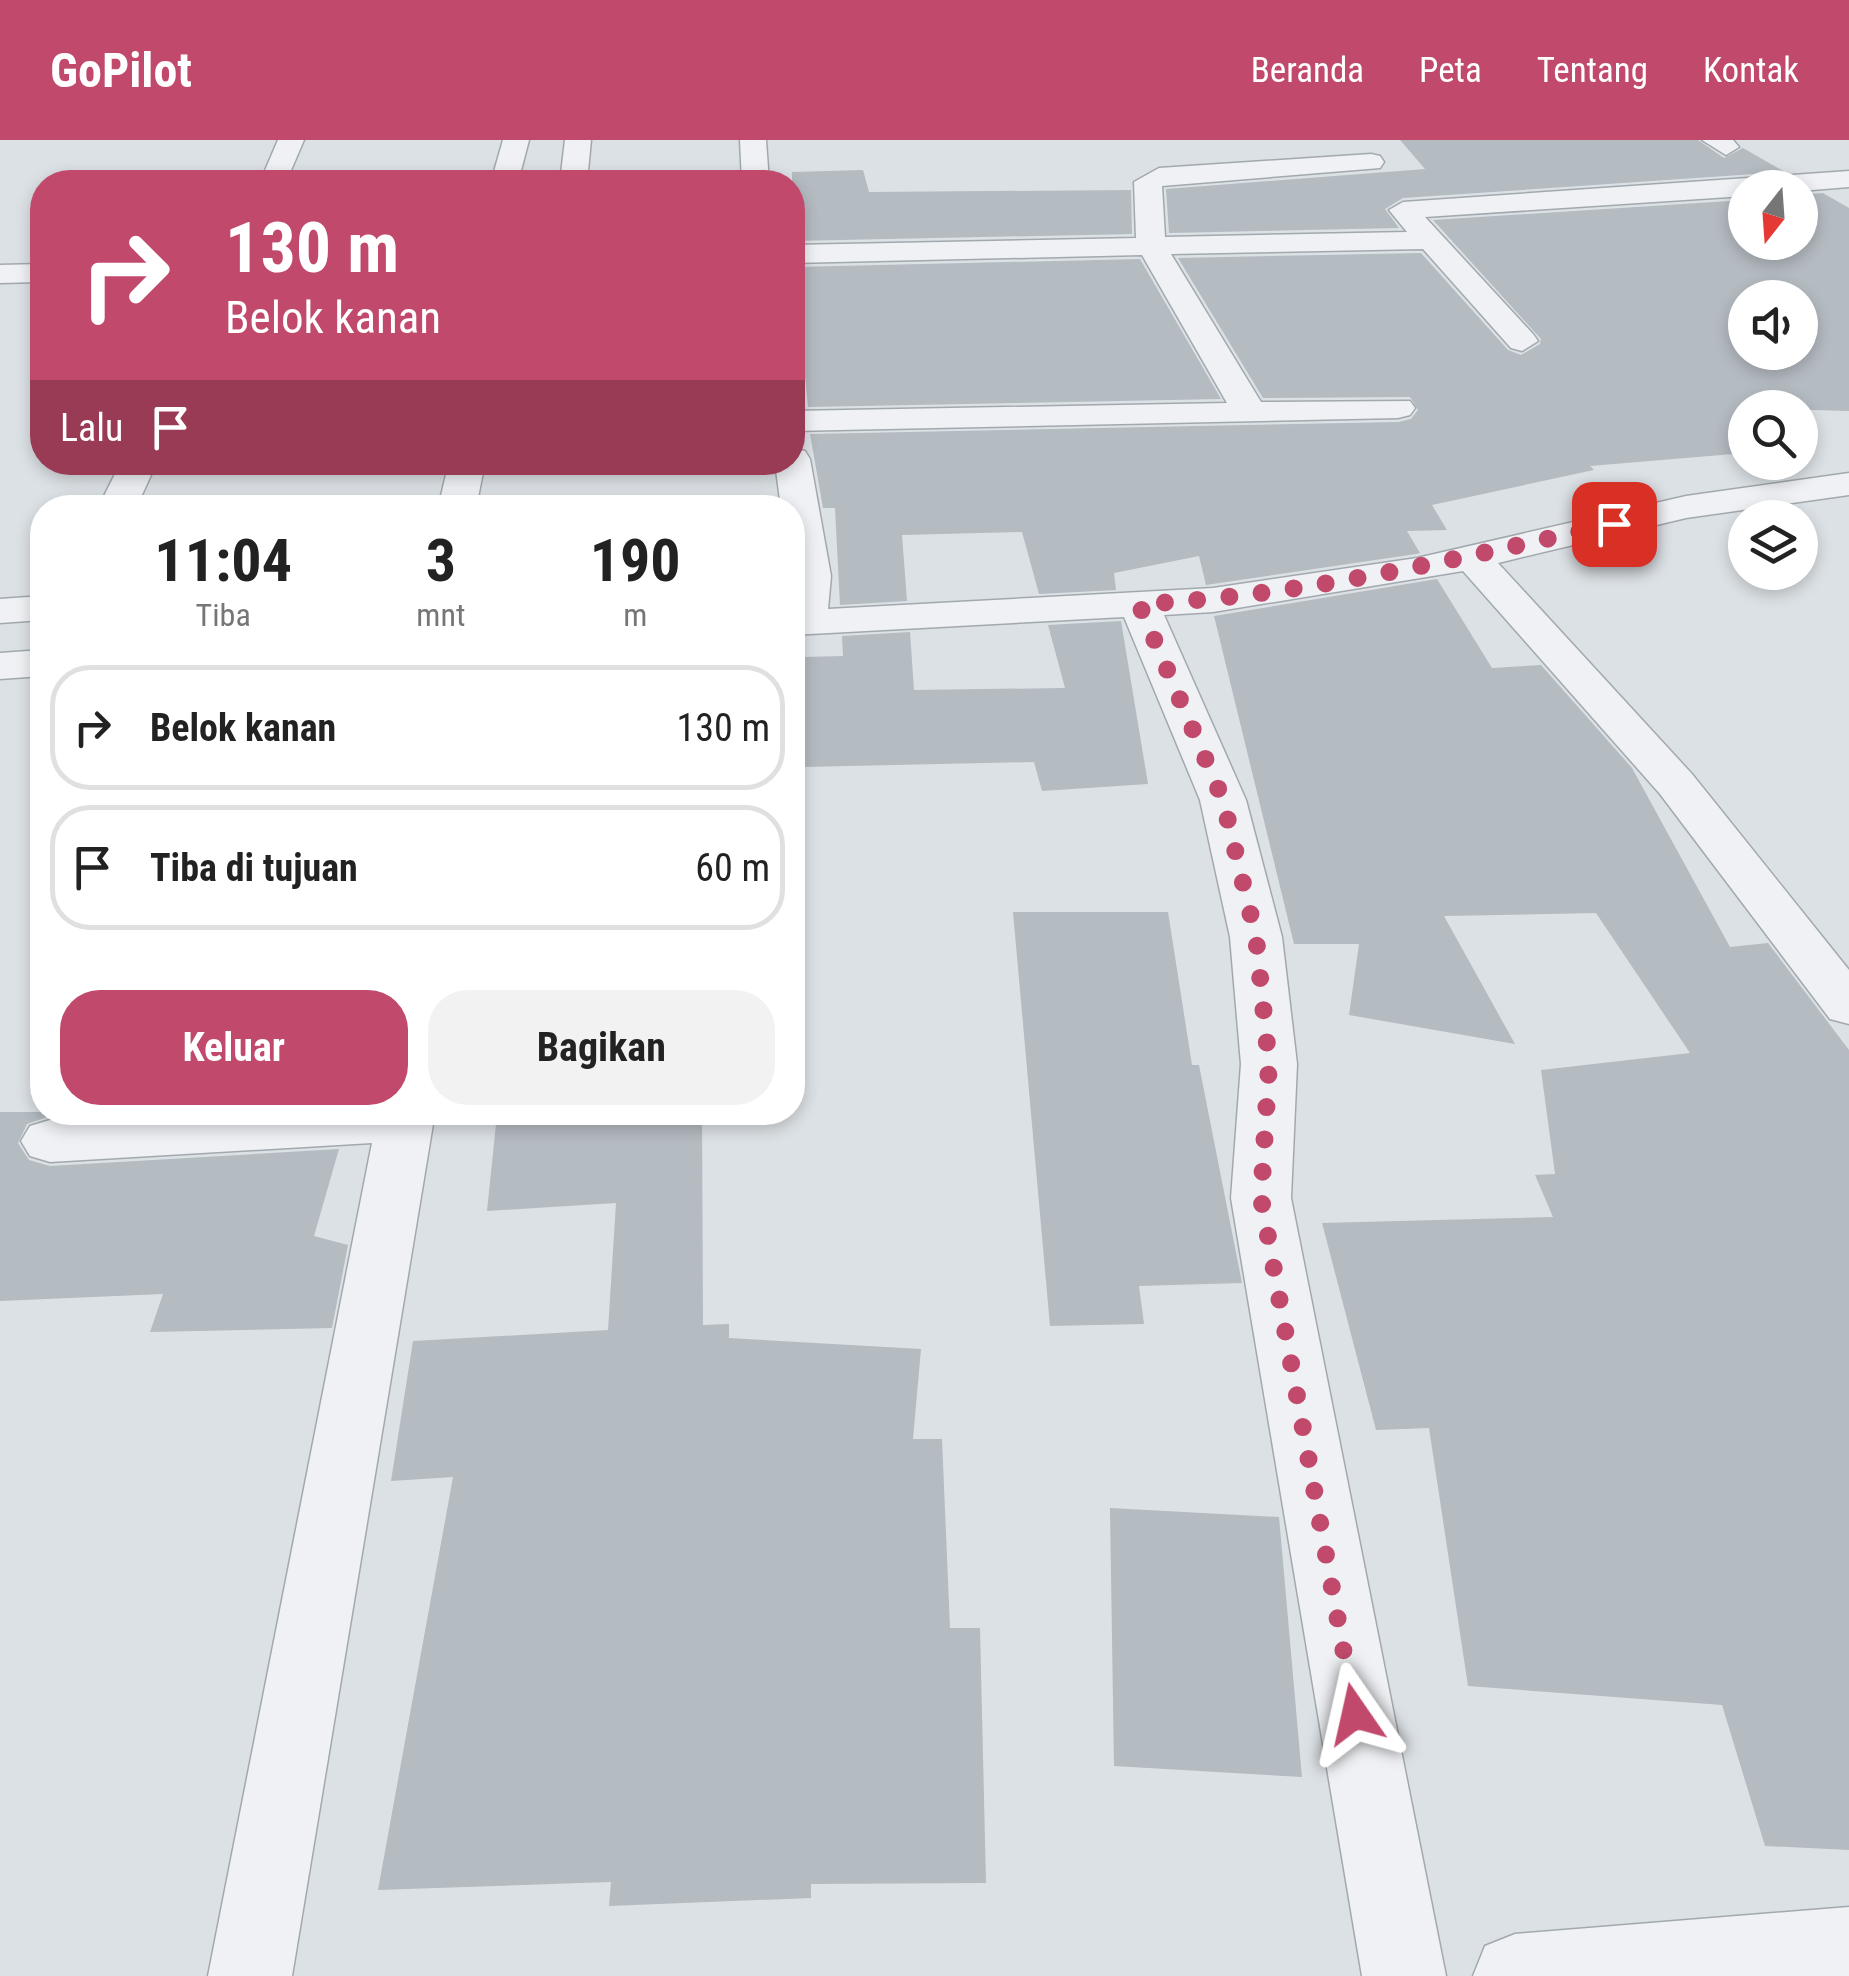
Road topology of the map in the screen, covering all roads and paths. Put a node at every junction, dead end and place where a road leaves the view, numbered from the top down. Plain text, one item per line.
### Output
1 (291, 140) edge
2 (516, 140) edge
3 (578, 140) edge
4 (753, 140) edge
5 (1363, 151) edge
6 (278, 170) edge
7 (508, 170) edge
8 (575, 170) edge
9 (755, 170) edge
10 (1849, 178) edge
11 (1818, 181) edge
12 (1728, 189) edge
13 (1403, 210) junction
14 (1431, 240) junction
15 (1151, 246) junction
16 (805, 254) edge
17 (30, 273) edge
18 (0, 274) edge
19 (1522, 341) dead end
20 (1398, 408) dead end
21 (1250, 413) junction
22 (805, 421) edge
23 (1849, 484) edge
24 (1471, 556) junction
25 (805, 599) edge
26 (1139, 604) junction
27 (30, 609) edge
28 (0, 611) edge
29 (1849, 1006) edge
30 (166, 1125) edge
31 (406, 1125) edge
32 (50, 1141) dead end
33 (1822, 1959) edge
34 (250, 1976) edge
35 (1404, 1976) edge
36 (1515, 1976) edge

1 - 6 street
2 - 7 street
3 - 8 street
4 - 9 street
5 - 13 street
5 - 15 street
10 - 11 street
12 - 13 street
13 - 14 street
14 - 15 street
14 - 19 street
15 - 16 street
15 - 21 street
17 - 18 street
20 - 21 street
21 - 22 street
23 - 24 street
24 - 26 street
24 - 29 street
25 - 26 street
26 - 35 street
27 - 28 street
30 - 32 street
31 - 34 street
33 - 36 street

